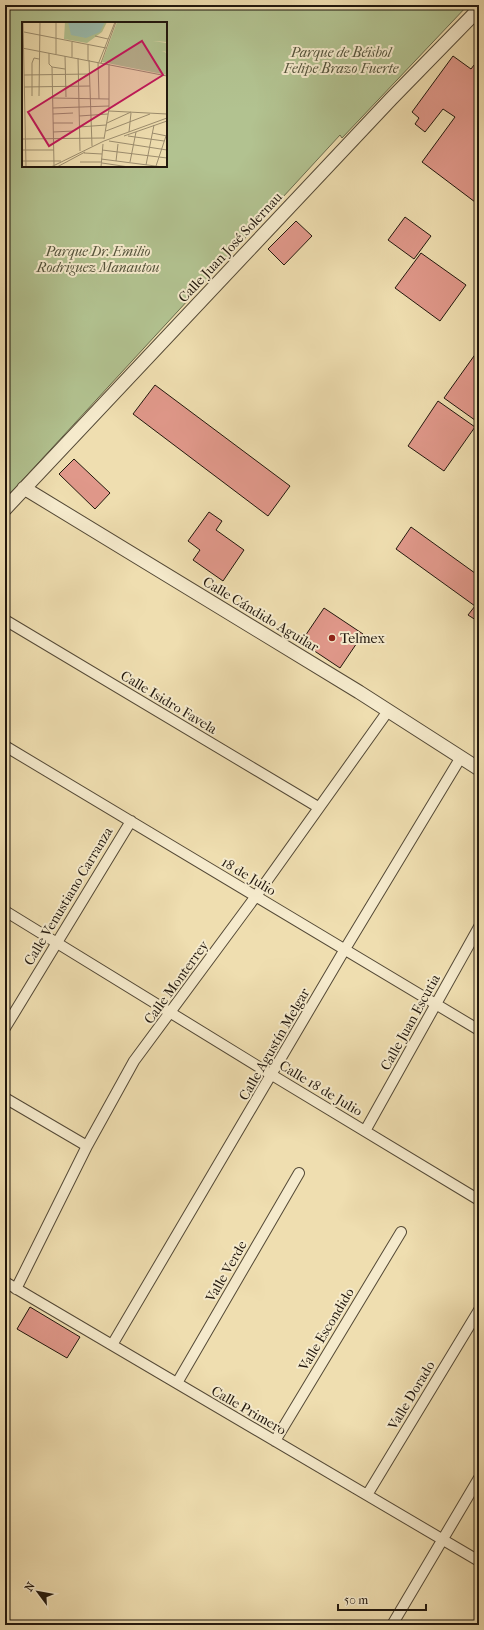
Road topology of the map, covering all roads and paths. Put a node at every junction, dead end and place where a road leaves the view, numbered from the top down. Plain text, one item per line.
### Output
1 (479, 9) edge
2 (24, 488) junction
3 (5, 509) edge
4 (5, 620) edge
5 (388, 711) junction
6 (6, 749) edge
7 (461, 757) junction
8 (479, 769) edge
9 (318, 807) junction
10 (131, 821) junction
11 (256, 896) junction
12 (5, 911) edge
13 (479, 927) edge
14 (57, 942) junction
15 (345, 949) junction
16 (436, 1004) junction
17 (171, 1012) junction
18 (5, 1028) edge
19 (479, 1030) edge
20 (272, 1075) junction
21 (5, 1098) edge
22 (365, 1130) junction
23 (87, 1146) junction
24 (299, 1173) dead end
25 (478, 1198) edge
26 (401, 1232) dead end
27 (5, 1282) edge
28 (16, 1289) junction
29 (479, 1310) edge
30 (112, 1345) junction
31 (177, 1383) junction
32 (276, 1441) junction
33 (479, 1478) edge
34 (367, 1495) junction
35 (444, 1540) junction
36 (479, 1561) edge
37 (392, 1625) edge

1 - 2 street, Calle Juan José Solernau
2 - 3 street, Calle Juan José Solernau
2 - 5 street, Calle Cándido Aguilar
4 - 9 street, Calle Isidro Favela
5 - 7 street, Calle Cándido Aguilar
5 - 9 street, Calle Monterrey
6 - 10 street, 18 de Julio
7 - 8 street, Calle Cándido Aguilar
7 - 15 street, Calle Agustín Melgar
9 - 11 street, Calle Monterrey
10 - 11 street, 18 de Julio
10 - 14 street, Calle Venustiano Carranza
11 - 15 street, 18 de Julio
11 - 17 street, Calle Monterrey
12 - 14 street, Calle 18 de Julio
13 - 16 street, Calle Juan Escutia
14 - 17 street, Calle 18 de Julio
14 - 18 street, Calle Venustiano Carranza
15 - 16 street, 18 de Julio
15 - 20 street, Calle Agustín Melgar
16 - 19 street, 18 de Julio
16 - 22 street, Calle Juan Escutia
17 - 20 street, Calle 18 de Julio
17 - 23 street, Calle Monterrey
20 - 22 street, Calle 18 de Julio
20 - 30 street, Calle Agustín Melgar
21 - 23 street
22 - 25 street, Calle 18 de Julio
23 - 28 street, Calle Monterrey
24 - 31 street, Valle Verde
26 - 32 street, Valle Escondido
27 - 28 street, Calle Primero
28 - 30 street, Calle Primero
29 - 34 street, Valle Dorado
30 - 31 street, Calle Primero
31 - 32 street, Calle Primero
32 - 34 street, Calle Primero
33 - 35 street
34 - 35 street, Calle Primero
35 - 36 street, Calle Primero
35 - 37 street

